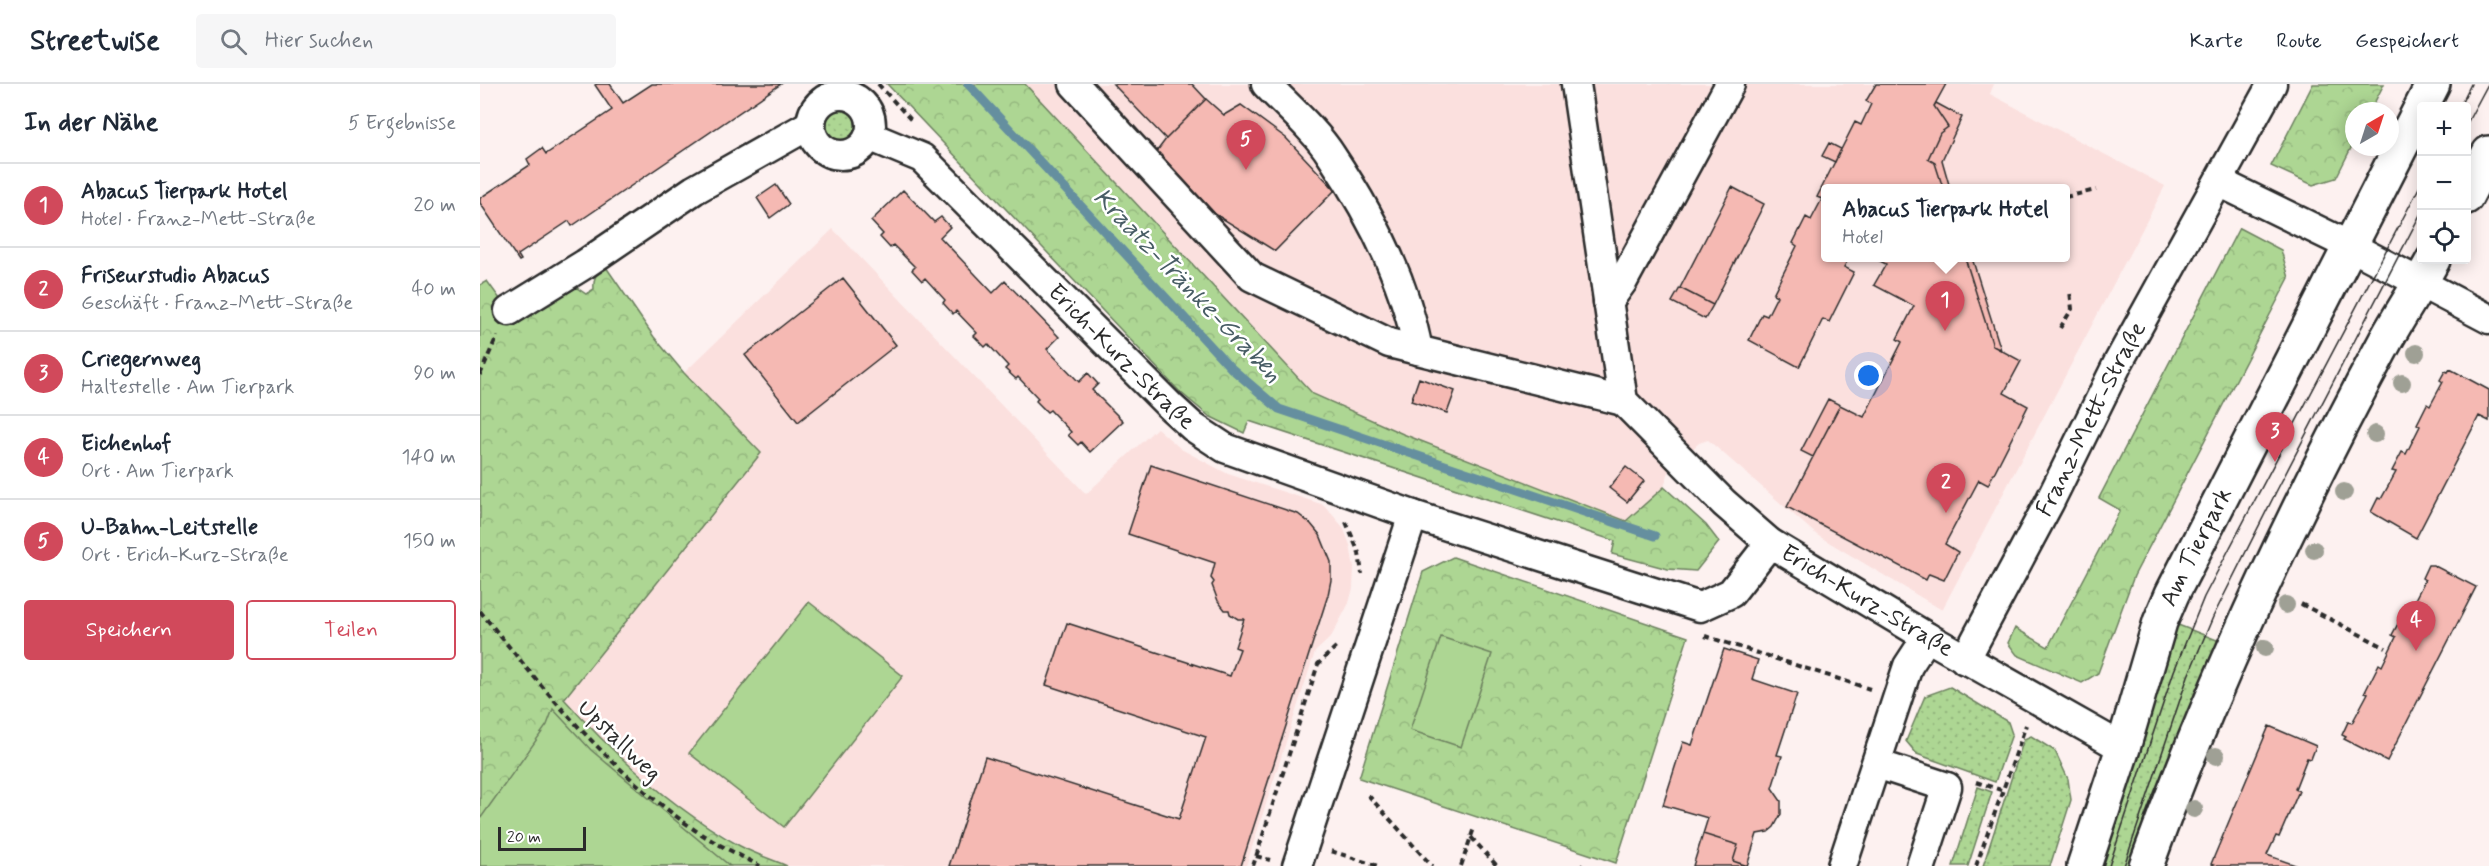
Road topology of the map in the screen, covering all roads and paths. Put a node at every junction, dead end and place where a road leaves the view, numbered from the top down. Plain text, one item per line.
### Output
1 (1074, 84) edge
2 (1266, 84) edge
3 (1576, 84) edge
4 (1730, 84) edge
5 (2272, 84) edge
6 (2433, 84) edge
7 (811, 124) junction
8 (869, 136) junction
9 (2489, 153) edge
10 (2219, 182) junction
11 (2471, 187) edge
12 (2097, 190) dead end
13 (2070, 196) edge
14 (2350, 246) junction
15 (2427, 271) edge
16 (2070, 291) dead end
17 (1608, 302) junction
18 (509, 311) joint
19 (2489, 319) edge
20 (2060, 328) dead end
21 (1418, 350) junction
22 (480, 375) edge
23 (1623, 401) junction
24 (1337, 487) junction
25 (1413, 515) junction
26 (1770, 543) junction
27 (1364, 577) dead end
28 (2301, 604) dead end
29 (480, 611) edge
30 (1705, 636) dead end
31 (1926, 637) junction
32 (1342, 641) dead end
33 (2386, 648) dead end
34 (1965, 660) junction
35 (1898, 698) junction
36 (2035, 699) junction
37 (2122, 748) junction
38 (1877, 764) junction
39 (1368, 795) dead end
40 (1474, 828) dead end
41 (1471, 837) junction
42 (1301, 854) edge
43 (760, 866) edge
44 (1253, 866) edge
45 (1378, 866) edge
46 (1432, 866) edge
47 (1461, 866) edge
48 (1497, 866) edge
49 (1842, 866) edge
50 (1921, 866) edge
51 (1976, 866) edge
52 (2084, 866) edge
53 (2146, 866) edge

1 - 21 street
2 - 21 street
3 - 17 street
4 - 17 street
5 - 10 street, Franz-Mett-Straße
6 - 14 main road, Am Tierpark
7 - 8 street
7 - 8 street
7 - 18 street
8 - 24 street, Erich-Kurz-Straße
9 - 11 main road
10 - 14 street
10 - 34 street, Franz-Mett-Straße
12 - 13 path
14 - 15 street
14 - 37 main road, Am Tierpark
15 - 19 street
15 - 53 main road
16 - 20 path
17 - 23 street
18 - 22 path
21 - 23 street
23 - 26 street
24 - 25 street, Erich-Kurz-Straße
24 - 27 path
25 - 26 street, Erich-Kurz-Straße
25 - 42 street
26 - 31 street, Erich-Kurz-Straße
28 - 33 path
29 - 43 path, Upstallweg
30 - 35 path
31 - 34 street, Erich-Kurz-Straße
31 - 35 street
32 - 44 path
34 - 36 street, Erich-Kurz-Straße
35 - 38 street
36 - 37 street, Erich-Kurz-Straße
36 - 51 path
37 - 52 main road, Am Tierpark
38 - 49 street
38 - 50 street
39 - 46 path
40 - 41 path
41 - 47 path
41 - 48 path
42 - 45 path

